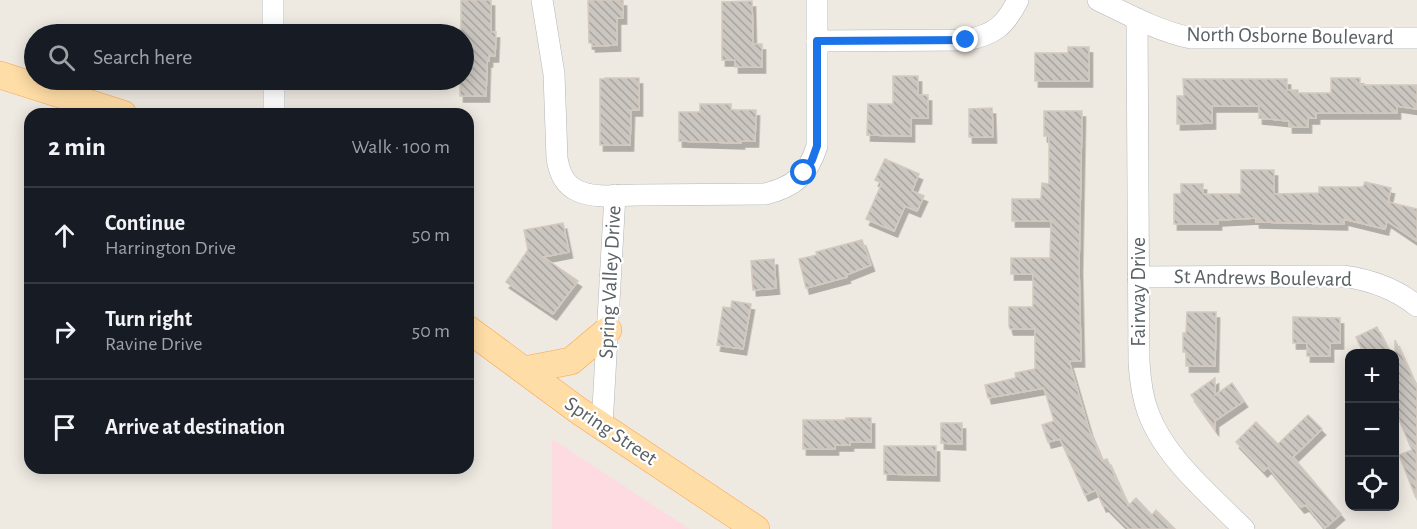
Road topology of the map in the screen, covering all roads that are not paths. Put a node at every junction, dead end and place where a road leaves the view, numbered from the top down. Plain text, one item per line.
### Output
1 (273, 0) edge
2 (542, 0) edge
3 (817, 0) edge
4 (1018, 0) edge
5 (1098, 0) edge
6 (1137, 19) junction
7 (273, 24) edge
8 (1417, 38) edge
9 (817, 41) junction
10 (0, 75) edge
11 (24, 83) edge
12 (47, 90) edge
13 (274, 90) edge
14 (104, 108) edge
15 (274, 108) edge
16 (615, 195) junction
17 (1138, 276) junction
18 (1417, 306) edge
19 (608, 330) junction
20 (474, 333) edge
21 (524, 370) junction
22 (602, 426) junction
23 (756, 529) edge
24 (1244, 529) edge

1 - 7 street
2 - 16 street, Spring Valley Drive
3 - 9 street
4 - 9 street
5 - 6 street, North Osborne Boulevard
6 - 8 street, North Osborne Boulevard
6 - 17 street, Fairway Drive
9 - 16 street
10 - 11 main road
12 - 14 main road
13 - 15 street
16 - 19 street, Spring Valley Drive
17 - 18 street, St Andrews Boulevard
17 - 24 street, Fairway Drive
19 - 21 main road
19 - 22 street, Spring Valley Drive
20 - 21 main road, Spring Street
21 - 22 main road, Spring Street
22 - 23 main road, Spring Street

